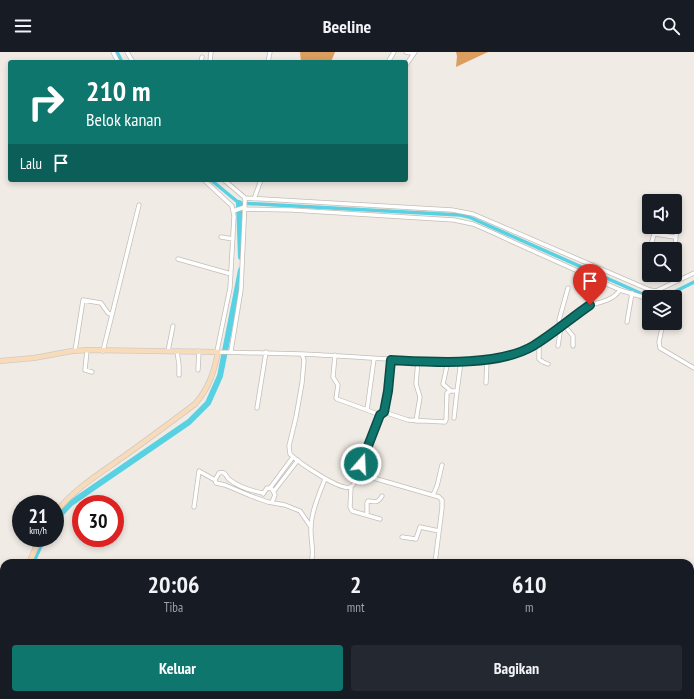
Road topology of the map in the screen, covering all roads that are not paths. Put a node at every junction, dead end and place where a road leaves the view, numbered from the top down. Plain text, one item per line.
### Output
1 (406, 52) edge
2 (414, 52) edge
3 (202, 57) dead end
4 (201, 60) edge
5 (408, 62) edge
6 (206, 182) edge
7 (226, 182) edge
8 (260, 182) edge
9 (245, 199) junction
10 (254, 199) junction
11 (139, 205) dead end
12 (245, 208) junction
13 (235, 210) junction
14 (675, 234) edge
15 (221, 237) dead end
16 (675, 237) junction
17 (233, 239) junction
18 (652, 242) edge
19 (675, 242) edge
20 (178, 259) dead end
21 (694, 273) edge
22 (231, 274) junction
23 (593, 278) junction
24 (682, 278) edge
25 (674, 282) edge
26 (568, 288) dead end
27 (620, 290) junction
28 (650, 290) edge
29 (660, 290) edge
30 (632, 293) junction
31 (642, 297) edge
32 (590, 305) junction
33 (112, 315) junction
34 (627, 322) dead end
35 (562, 325) junction
36 (173, 326) dead end
37 (662, 330) edge
38 (538, 342) junction
39 (558, 346) dead end
40 (573, 346) dead end
41 (87, 350) junction
42 (75, 351) junction
43 (103, 351) junction
44 (168, 351) junction
45 (177, 351) junction
46 (199, 351) junction
47 (229, 351) junction
48 (218, 352) junction
49 (266, 352) junction
50 (302, 354) junction
51 (335, 355) junction
52 (374, 359) junction
53 (391, 360) junction
54 (487, 360) junction
55 (0, 361) edge
56 (418, 361) junction
57 (448, 361) junction
58 (461, 361) junction
59 (548, 364) dead end
60 (694, 368) edge
61 (198, 370) dead end
62 (92, 372) dead end
63 (179, 375) dead end
64 (486, 383) dead end
65 (451, 391) junction
66 (457, 391) junction
67 (257, 408) dead end
68 (367, 410) junction
69 (382, 414) junction
70 (454, 418) dead end
71 (416, 421) junction
72 (366, 451) junction
73 (375, 454) dead end
74 (293, 457) junction
75 (298, 460) junction
76 (442, 465) dead end
77 (360, 476) junction
78 (228, 479) junction
79 (324, 479) junction
80 (215, 480) junction
81 (225, 485) junction
82 (351, 487) junction
83 (270, 488) junction
84 (274, 491) junction
85 (263, 493) junction
86 (433, 495) junction
87 (382, 496) dead end
88 (263, 499) junction
89 (64, 502) edge
90 (272, 502) junction
91 (194, 507) dead end
92 (366, 515) junction
93 (380, 518) dead end
94 (310, 527) junction
95 (438, 531) junction
96 (402, 537) dead end
97 (36, 547) edge
98 (30, 559) edge
99 (312, 559) edge
100 (435, 559) edge

1 - 2 street
2 - 5 street
3 - 4 street
6 - 13 street
7 - 9 street
8 - 10 street
9 - 10 street
9 - 12 street
10 - 28 street
11 - 33 street
12 - 13 street
12 - 23 street
12 - 47 street
13 - 17 street
14 - 16 street
15 - 17 street
16 - 18 street
16 - 19 street
17 - 22 street
20 - 22 street
21 - 24 street
22 - 48 street
23 - 27 street
23 - 32 street
25 - 29 street
26 - 35 street
27 - 30 street
27 - 32 street
30 - 31 street
30 - 34 street
32 - 35 street
33 - 42 street
33 - 43 street
35 - 38 street
35 - 39 street
35 - 40 street
36 - 44 street
37 - 60 street
38 - 54 street
38 - 59 street
41 - 42 main road
41 - 43 main road
41 - 62 street
42 - 55 main road
43 - 44 main road
44 - 45 main road
45 - 46 main road
45 - 63 street
46 - 48 main road
46 - 61 street
47 - 48 street
47 - 49 street
48 - 89 main road
49 - 50 street
49 - 67 street
50 - 51 street
50 - 74 street
51 - 52 street
51 - 68 street
52 - 53 street
52 - 68 street
53 - 56 street
53 - 69 street
54 - 58 street
54 - 64 street
56 - 57 street
56 - 71 street
57 - 58 street
57 - 65 street
58 - 66 street
65 - 66 street
65 - 71 street
66 - 70 street
68 - 69 street
69 - 71 street
69 - 72 street
72 - 73 street
72 - 77 street
74 - 75 street
74 - 83 street
75 - 79 street
75 - 84 street
76 - 86 street
77 - 82 street
77 - 86 street
78 - 80 street
78 - 81 street
78 - 85 street
79 - 82 street
79 - 94 street
80 - 81 street
80 - 91 street
81 - 88 street
82 - 92 street
83 - 84 street
83 - 85 street
84 - 90 street
85 - 88 street
86 - 95 street
87 - 92 street
88 - 90 street
90 - 94 street
92 - 93 street
94 - 99 street
95 - 96 street
95 - 100 street
97 - 98 main road

